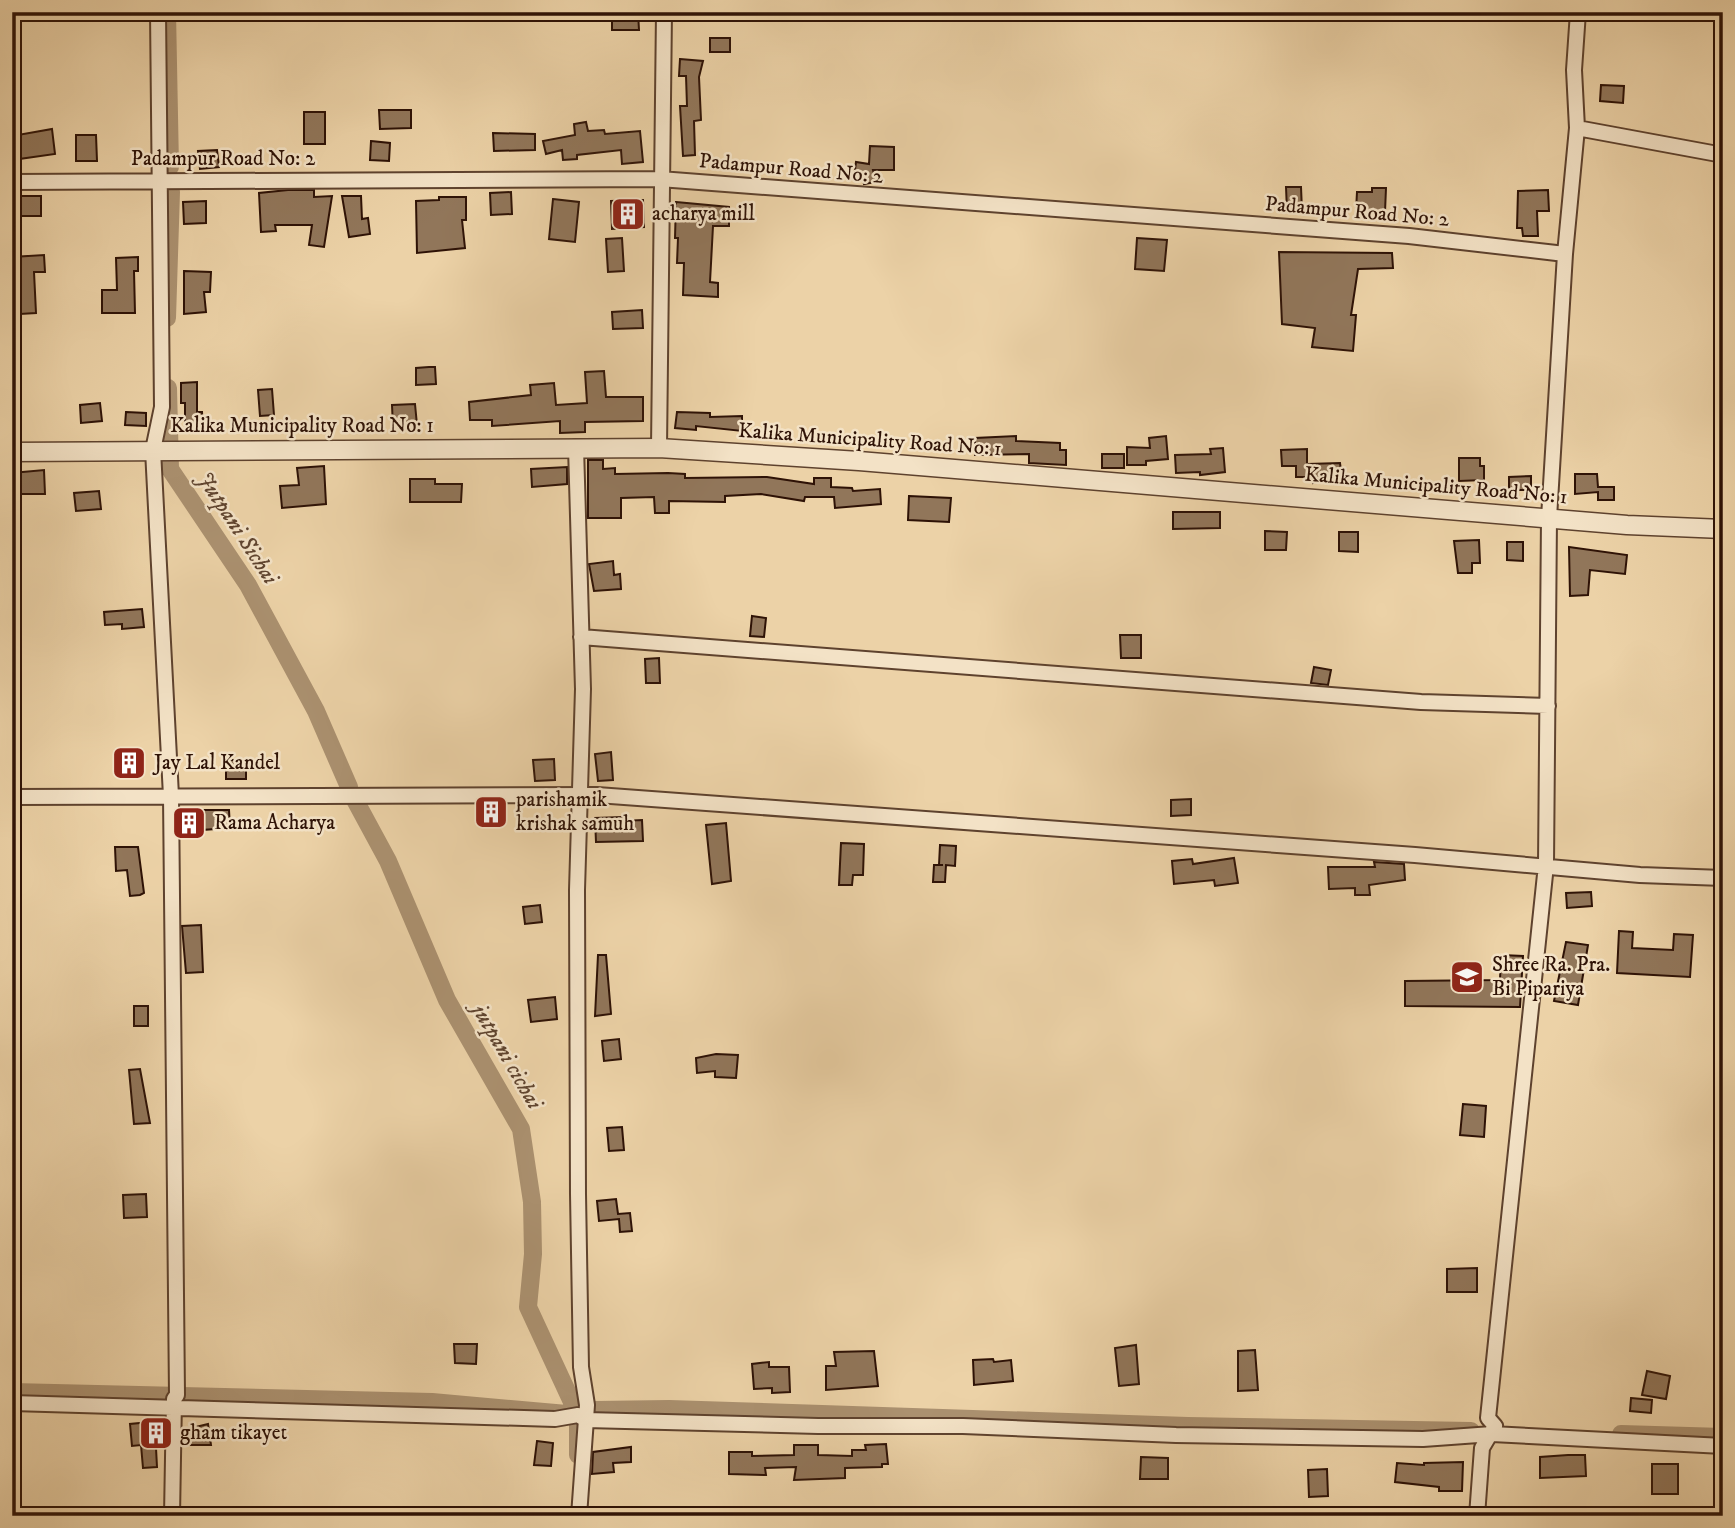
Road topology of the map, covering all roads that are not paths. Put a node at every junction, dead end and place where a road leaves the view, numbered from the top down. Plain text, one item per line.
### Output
1 (158, 12) edge
2 (664, 12) edge
3 (1578, 12) edge
4 (1577, 128) junction
5 (1723, 155) edge
6 (660, 179) junction
7 (12, 181) edge
8 (158, 181) junction
9 (1565, 254) junction
10 (576, 447) junction
11 (659, 448) junction
12 (153, 450) junction
13 (12, 452) edge
14 (1549, 518) junction
15 (1723, 529) edge
16 (581, 638) junction
17 (1548, 706) junction
18 (582, 794) junction
19 (171, 796) junction
20 (12, 797) edge
21 (1546, 865) junction
22 (1723, 878) edge
23 (12, 1403) edge
24 (175, 1408) junction
25 (586, 1413) junction
26 (1493, 1431) junction
27 (1723, 1446) edge
28 (172, 1516) edge
29 (579, 1516) edge
30 (1477, 1516) edge

1 - 8 street
2 - 6 street
3 - 4 street
4 - 5 street
4 - 9 street
6 - 8 street, Padampur Road No: 2
6 - 9 street, Padampur Road No: 2
6 - 11 street
7 - 8 street, Padampur Road No: 2
8 - 12 street
9 - 14 street
10 - 11 street, Kalika Municipality Road No: 1
10 - 12 street, Kalika Municipality Road No: 1
10 - 16 street
11 - 14 street, Kalika Municipality Road No: 1
12 - 13 street, Kalika Municipality Road No: 1
12 - 19 street
14 - 15 street, Kalika Municipality Road No: 1
14 - 17 street
16 - 17 street
16 - 18 street
17 - 21 street
18 - 19 street
18 - 21 street
18 - 25 street
19 - 20 street
19 - 24 street
21 - 22 street
21 - 26 street
23 - 24 street
24 - 25 street
24 - 28 street
25 - 26 street
25 - 29 street
26 - 27 street
26 - 30 street

